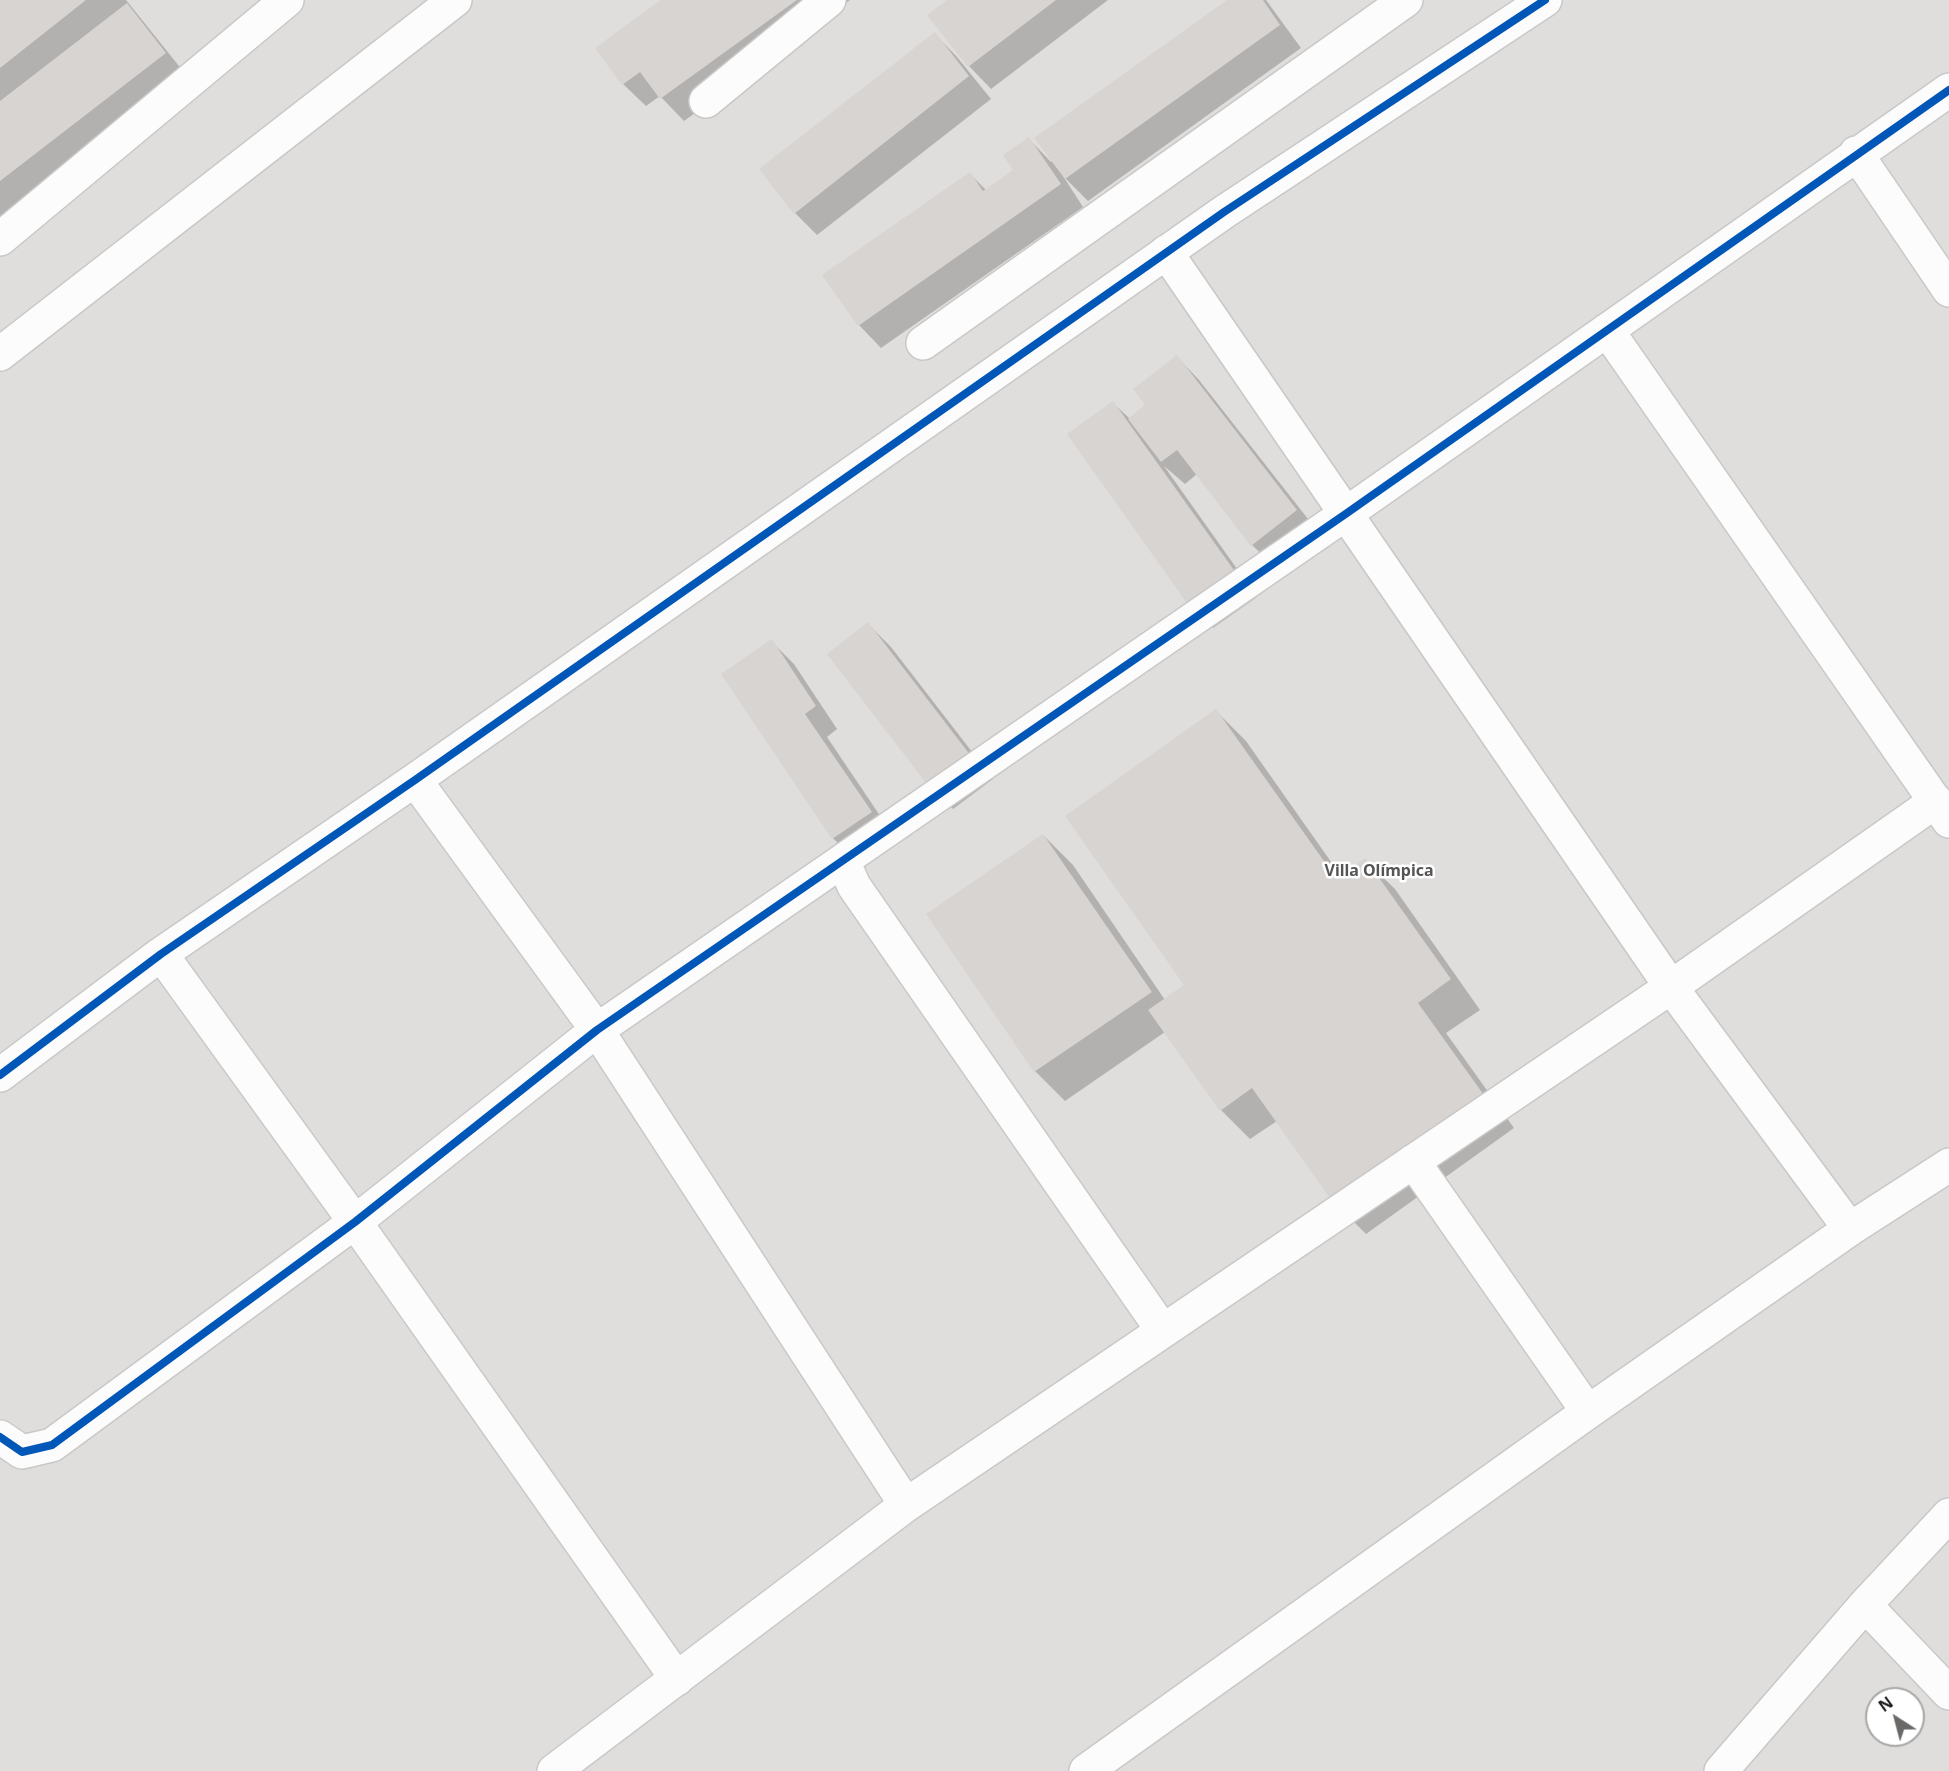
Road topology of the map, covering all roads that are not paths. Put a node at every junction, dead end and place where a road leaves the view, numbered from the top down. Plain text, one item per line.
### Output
1 (286, 0) edge
2 (829, 0) edge
3 (1406, 0) edge
4 (1545, 0) edge
5 (434, 6) edge
6 (1949, 90) edge
7 (706, 101) dead end
8 (1856, 153) junction
9 (0, 239) edge
10 (1166, 252) junction
11 (1949, 290) edge
12 (1607, 330) junction
13 (923, 343) dead end
14 (0, 354) edge
15 (1347, 513) junction
16 (415, 780) junction
17 (1942, 811) edge
18 (843, 861) junction
19 (161, 954) junction
20 (1671, 987) junction
21 (597, 1030) junction
22 (0, 1075) edge
23 (1413, 1161) junction
24 (1949, 1165) edge
25 (355, 1222) junction
26 (1850, 1229) junction
27 (1162, 1331) junction
28 (1588, 1412) junction
29 (0, 1437) edge
30 (906, 1504) junction
31 (1949, 1515) edge
32 (1865, 1605) junction
33 (677, 1679) junction
34 (1949, 1693) edge
35 (554, 1771) edge
36 (1086, 1771) edge
37 (1722, 1771) edge

1 - 9 street
2 - 7 street
3 - 13 street
4 - 10 street
5 - 14 street
6 - 8 street
8 - 11 street
8 - 12 street
10 - 15 street
10 - 16 street
12 - 15 street
12 - 17 street
15 - 18 street
15 - 20 street
16 - 19 street
16 - 21 street
17 - 20 street
18 - 21 street
18 - 27 street
19 - 22 street
19 - 25 street
20 - 23 street
20 - 26 street
21 - 25 street
21 - 30 street
23 - 27 street
23 - 28 street
24 - 26 street
25 - 29 street
25 - 33 street
26 - 28 street
27 - 30 street
28 - 36 street
30 - 33 street
31 - 32 street
32 - 34 street
32 - 37 street
33 - 35 street

